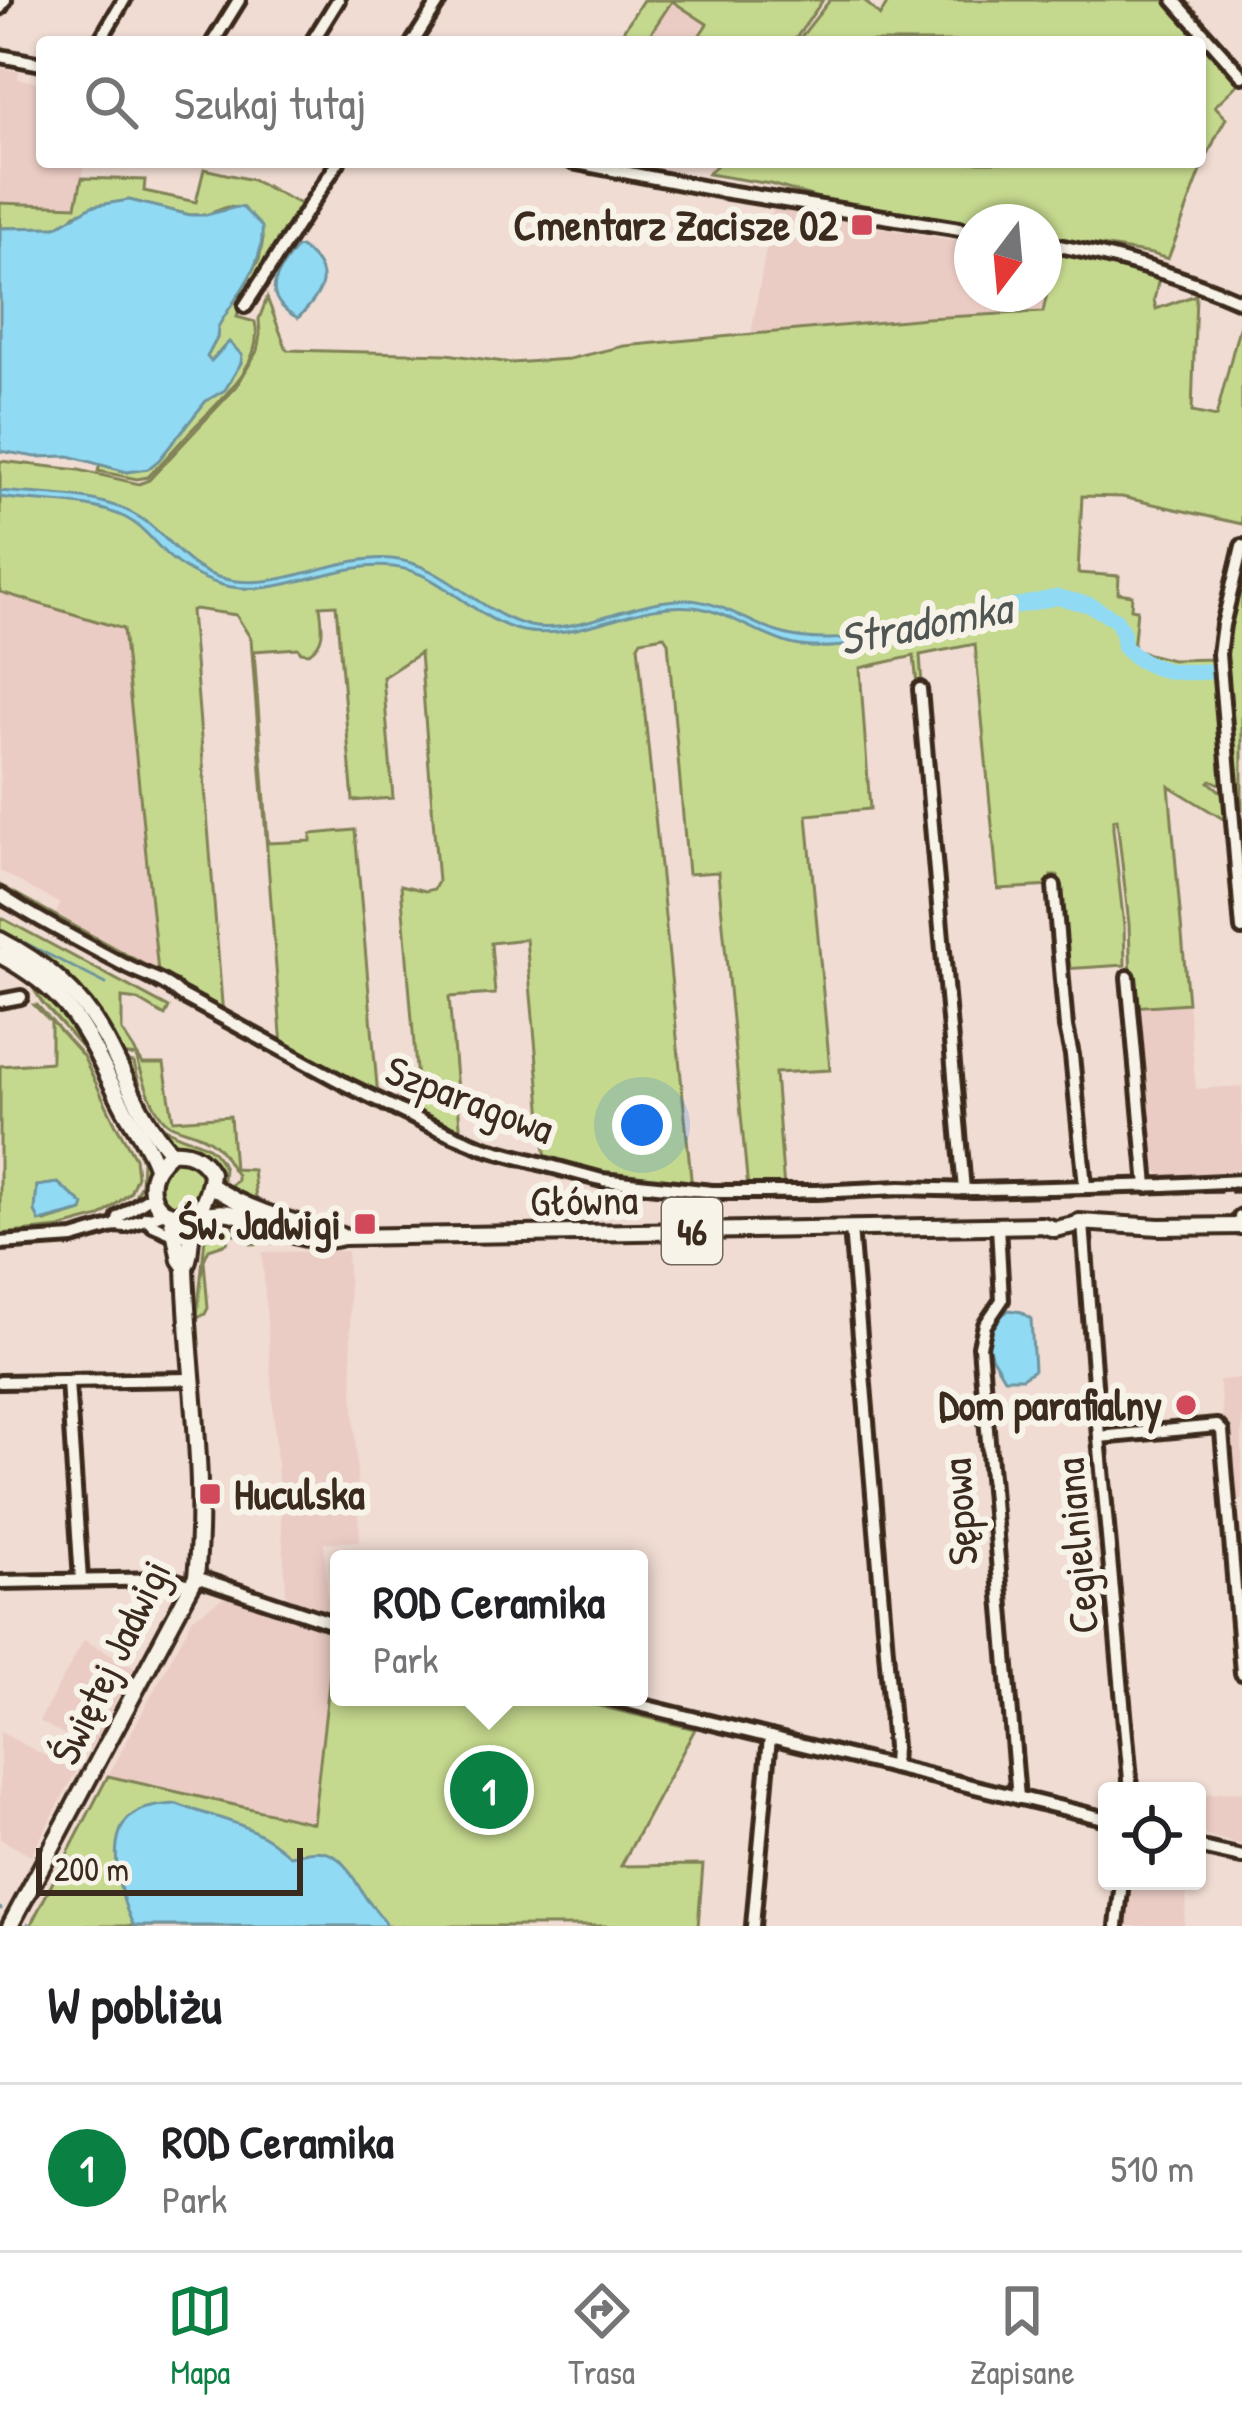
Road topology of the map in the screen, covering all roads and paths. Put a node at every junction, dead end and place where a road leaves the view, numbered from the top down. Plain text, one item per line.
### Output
1 (5, 0) edge
2 (124, 0) edge
3 (239, 0) edge
4 (338, 0) edge
5 (440, 0) edge
6 (1174, 0) edge
7 (0, 8) edge
8 (103, 36) edge
9 (217, 36) edge
10 (316, 36) edge
11 (417, 36) edge
12 (0, 56) edge
13 (36, 63) edge
14 (1242, 76) edge
15 (334, 168) edge
16 (604, 168) edge
17 (954, 228) edge
18 (1062, 247) edge
19 (1242, 302) edge
20 (245, 305) dead end
21 (1242, 546) edge
22 (920, 688) dead end
23 (1054, 886) dead end
24 (0, 895) edge
25 (1242, 929) edge
26 (0, 940) edge
27 (0, 955) edge
28 (1128, 977) dead end
29 (21, 997) dead end
30 (0, 1001) edge
31 (171, 1152) junction
32 (156, 1167) junction
33 (1242, 1180) edge
34 (211, 1185) junction
35 (1085, 1186) junction
36 (1147, 1186) junction
37 (964, 1190) junction
38 (153, 1195) junction
39 (168, 1213) junction
40 (196, 1214) junction
41 (146, 1217) junction
42 (1241, 1219) edge
43 (1083, 1223) junction
44 (117, 1225) junction
45 (998, 1226) junction
46 (850, 1228) junction
47 (176, 1235) junction
48 (343, 1237) junction
49 (0, 1243) edge
50 (185, 1267) junction
51 (191, 1379) junction
52 (0, 1382) edge
53 (68, 1382) junction
54 (1099, 1437) junction
55 (81, 1580) junction
56 (194, 1581) junction
57 (0, 1582) edge
58 (330, 1621) edge
59 (1242, 1673) edge
60 (643, 1706) edge
61 (770, 1737) junction
62 (893, 1766) junction
63 (1130, 1782) edge
64 (1018, 1798) junction
65 (1098, 1817) edge
66 (1206, 1849) edge
67 (1242, 1857) edge
68 (1121, 1890) edge
69 (10, 1926) edge
70 (754, 1926) edge
71 (1117, 1926) edge

1 - 7 street
2 - 8 street
3 - 9 street
4 - 10 street
5 - 11 street
6 - 14 street
12 - 13 street
15 - 20 street
16 - 17 street
18 - 19 street
21 - 25 street
22 - 37 street
23 - 35 street
24 - 37 street, Szparagowa
26 - 31 main road, 46
27 - 32 main road
28 - 36 street
29 - 30 street
31 - 32 main road
31 - 34 main road, 46
32 - 38 main road
33 - 36 street, Szparagowa
34 - 40 main road
34 - 48 main road, Główna / 46
35 - 36 street, Szparagowa
35 - 37 street, Szparagowa
38 - 39 main road
38 - 44 street
39 - 40 main road, 46
39 - 41 street
39 - 47 main road, Świętej Jadwigi
40 - 48 main road, Główna / 46
40 - 50 main road, Świętej Jadwigi
41 - 44 street
41 - 47 street
42 - 43 main road, Główna / 46
43 - 45 main road, Główna / 46
43 - 54 street, Cegielniana
44 - 49 street
45 - 46 main road, Główna / 46
45 - 64 street, Sępowa
46 - 48 main road, Główna / 46
46 - 62 street
47 - 50 main road, Świętej Jadwigi
50 - 51 main road, Świętej Jadwigi
51 - 53 street
51 - 56 main road, Świętej Jadwigi
52 - 53 street
53 - 55 street
54 - 59 street
54 - 63 street, Cegielniana
55 - 56 street
55 - 57 street
56 - 58 street
56 - 69 main road, Świętej Jadwigi
60 - 61 street
61 - 62 street
61 - 70 street
62 - 64 street
64 - 65 street
66 - 67 street
68 - 71 street

